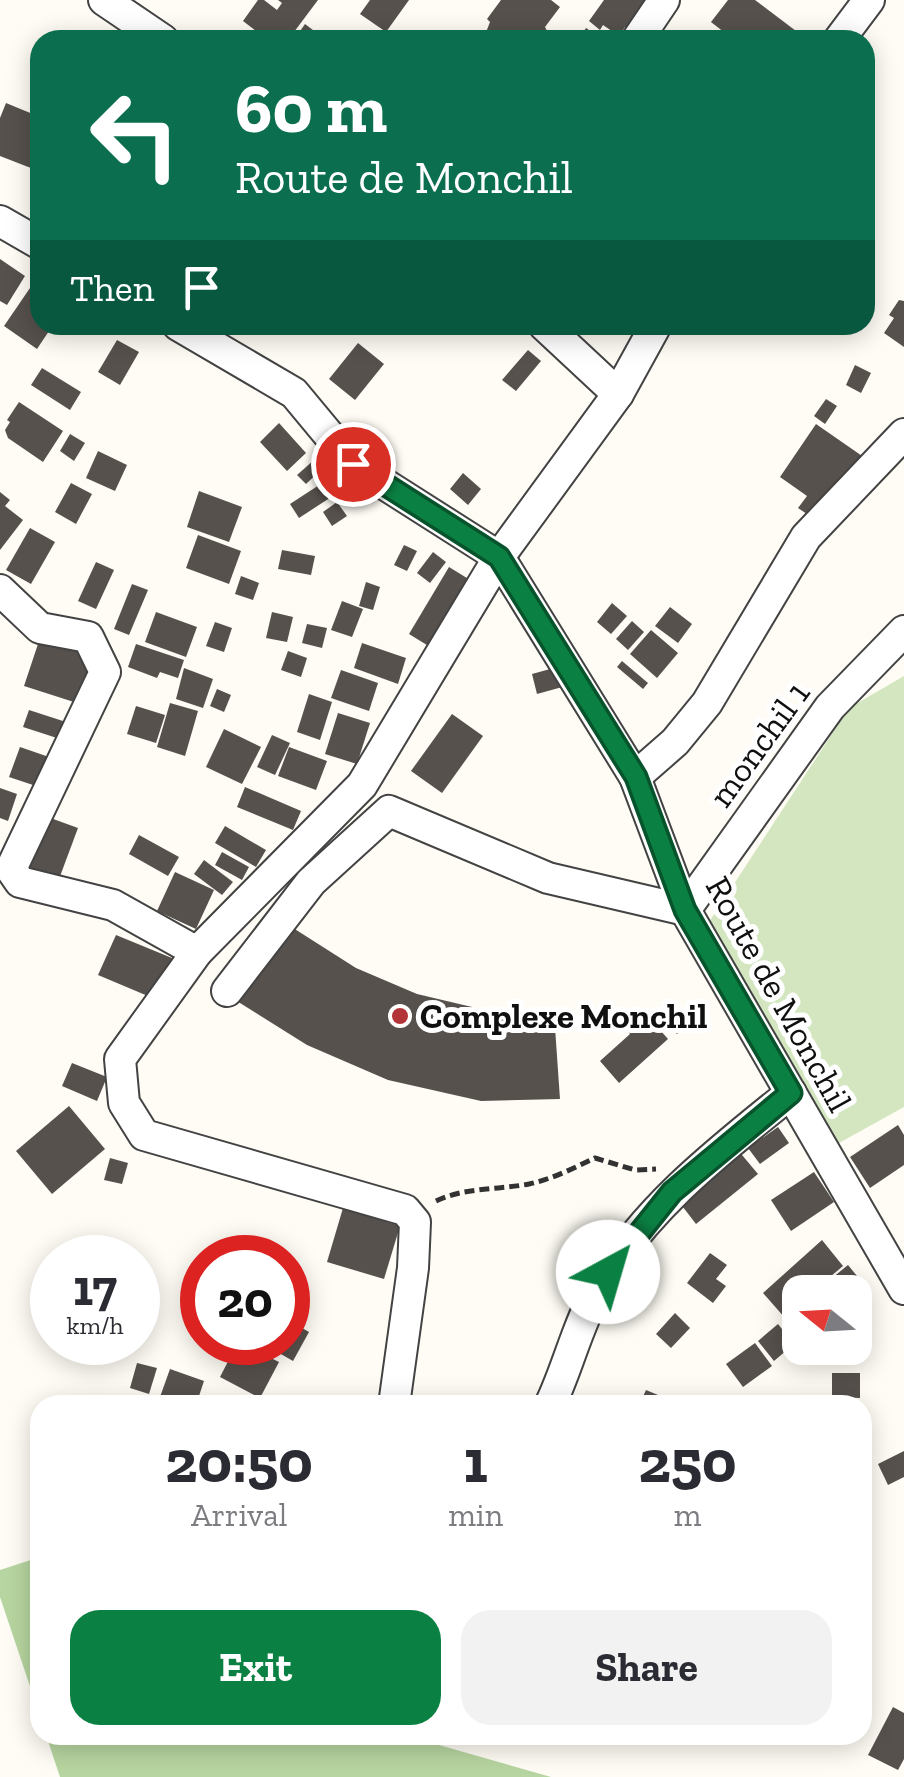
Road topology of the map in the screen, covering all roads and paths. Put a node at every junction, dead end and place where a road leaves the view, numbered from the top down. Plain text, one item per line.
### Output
1 (104, 0) edge
2 (664, 0) edge
3 (869, 0) edge
4 (148, 30) edge
5 (644, 30) edge
6 (846, 30) edge
7 (0, 221) edge
8 (30, 238) edge
9 (195, 335) edge
10 (555, 335) edge
11 (650, 335) edge
12 (618, 394) junction
13 (904, 434) edge
14 (499, 557) junction
15 (0, 590) edge
16 (904, 631) edge
17 (636, 777) junction
18 (685, 910) junction
19 (197, 952) junction
20 (227, 991) dead end
21 (791, 1093) junction
22 (663, 1168) dead end
23 (405, 1210) junction
24 (903, 1285) edge
25 (395, 1395) edge
26 (554, 1395) edge

1 - 4 street
2 - 5 street
3 - 6 street
7 - 8 street
9 - 14 street, Route de Monchil
10 - 12 street
11 - 12 street
12 - 14 street
13 - 17 street
14 - 17 street, Route de Monchil
14 - 19 street
15 - 19 street
16 - 18 street, monchil 1
17 - 18 street, Route de Monchil
18 - 20 street
18 - 21 street, Route de Monchil
19 - 23 street
21 - 24 street, Route de Monchil
21 - 26 street
22 - 23 path
23 - 25 street

